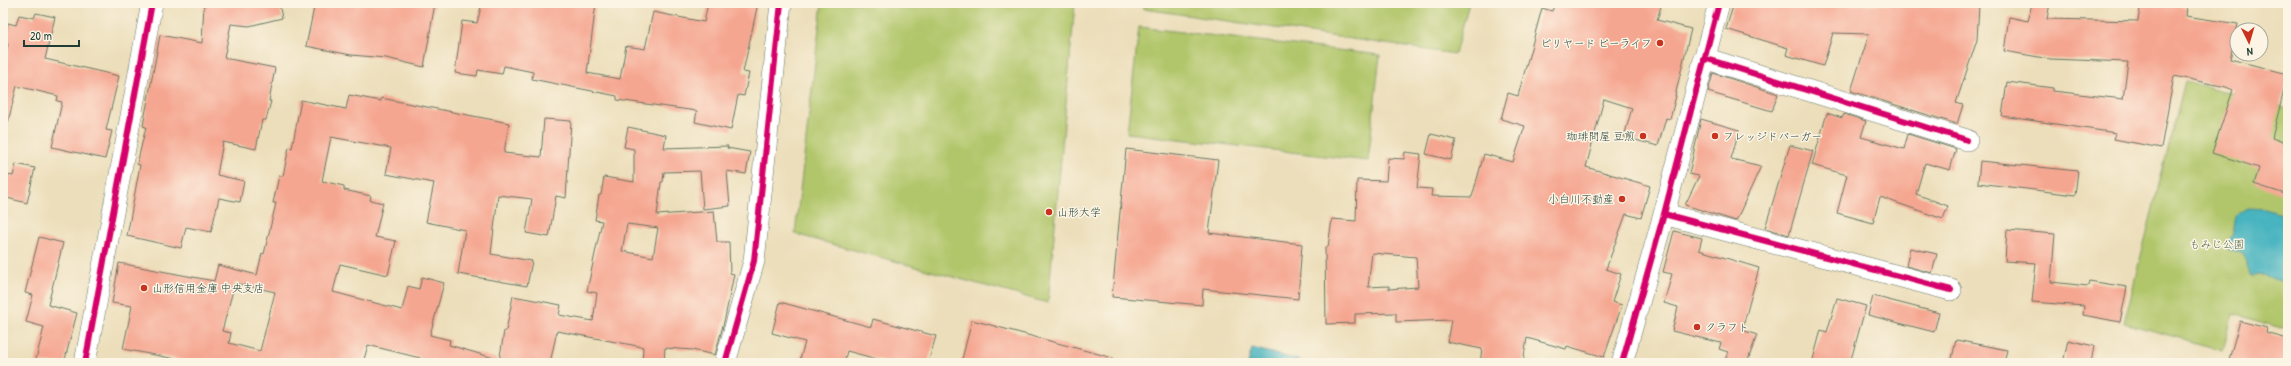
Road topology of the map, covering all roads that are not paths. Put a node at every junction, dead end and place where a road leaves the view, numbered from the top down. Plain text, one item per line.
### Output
1 (152, 3) edge
2 (781, 3) edge
3 (1719, 3) edge
4 (1704, 58) junction
5 (1967, 140) dead end
6 (1664, 214) junction
7 (1951, 290) dead end
8 (86, 363) edge
9 (725, 363) edge
10 (1622, 363) edge

1 - 8 street
2 - 9 street
3 - 4 street
4 - 5 street
4 - 6 street
6 - 7 street
6 - 10 street

